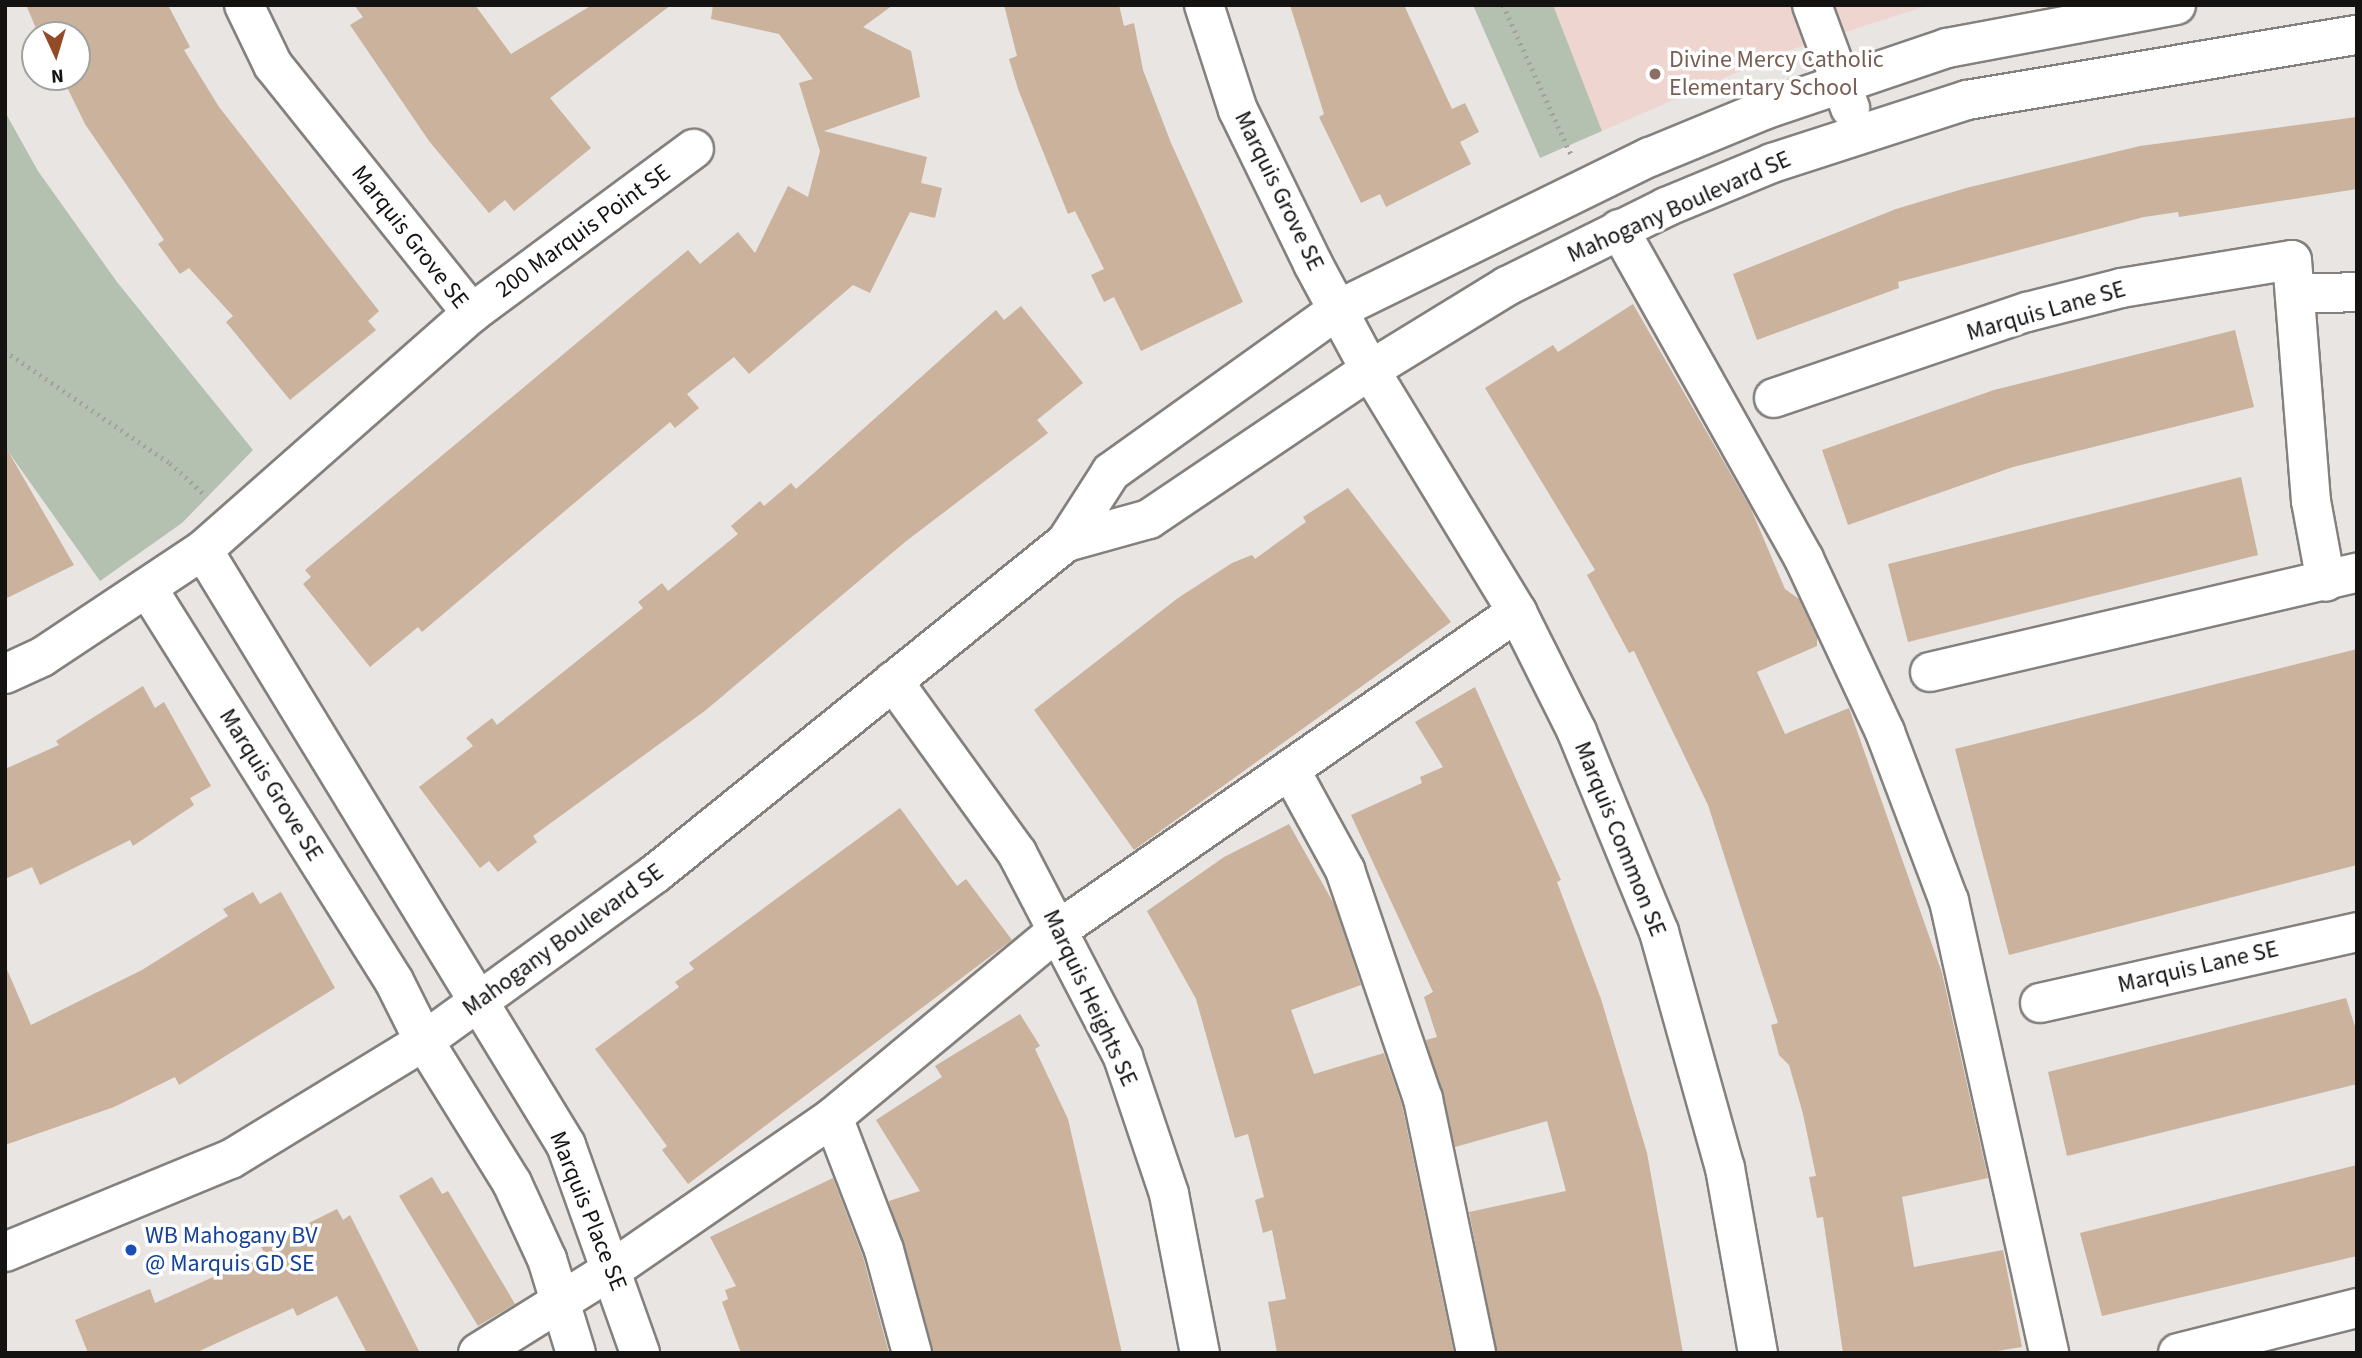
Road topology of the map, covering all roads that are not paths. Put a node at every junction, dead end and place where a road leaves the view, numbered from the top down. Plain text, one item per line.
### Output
1 (244, 5) edge
2 (1204, 5) edge
3 (1812, 5) edge
4 (2176, 5) edge
5 (2357, 35) edge
6 (1842, 84) junction
7 (1859, 133) junction
8 (694, 149) dead end
9 (1619, 229) junction
10 (2357, 292) edge
11 (2295, 294) junction
12 (1337, 310) junction
13 (472, 313) junction
14 (1370, 369) junction
15 (1774, 398) dead end
16 (1066, 542) junction
17 (203, 550) junction
18 (2342, 578) edge
19 (148, 589) junction
20 (1517, 612) junction
21 (1930, 672) dead end
22 (5, 674) edge
23 (893, 681) junction
24 (1292, 773) junction
25 (1061, 928) junction
26 (2357, 932) edge
27 (478, 1003) junction
28 (2040, 1003) dead end
29 (424, 1041) junction
30 (833, 1117) junction
31 (5, 1252) edge
32 (613, 1269) junction
33 (562, 1300) junction
34 (2357, 1307) edge
35 (478, 1353) edge
36 (576, 1353) edge
37 (640, 1353) edge
38 (912, 1353) edge
39 (1200, 1353) edge
40 (1476, 1353) edge
41 (1758, 1353) edge
42 (2049, 1353) edge
43 (2178, 1353) edge

1 - 13 street, Marquis Grove SE
2 - 12 street, Marquis Grove SE
3 - 6 street
4 - 6 street, Mahogany Boulevard SE
5 - 7 street, Mahogany Boulevard SE
6 - 7 street
6 - 12 street, Mahogany Boulevard SE
7 - 9 street, Mahogany Boulevard SE
8 - 13 street, 200 Marquis Point SE
9 - 14 street, Mahogany Boulevard SE
9 - 42 street
10 - 11 street
11 - 15 street, Marquis Lane SE
11 - 18 street, Marquis Lane SE
12 - 14 street, Marquis Grove SE
12 - 16 street, Mahogany Boulevard SE
13 - 17 street, Marquis Grove SE
14 - 16 street, Mahogany Boulevard SE
14 - 20 street, Marquis Common SE
16 - 23 street, Mahogany Boulevard SE
17 - 19 street, Marquis Grove SE
17 - 27 street
18 - 21 street, Marquis Lane SE
19 - 22 street
19 - 29 street, Marquis Grove SE
20 - 24 street
20 - 41 street, Marquis Common SE
23 - 25 street, Marquis Heights SE
23 - 27 street, Mahogany Boulevard SE
24 - 25 street
24 - 40 street
25 - 30 street
25 - 39 street, Marquis Heights SE
26 - 28 street, Marquis Lane SE
27 - 29 street, Mahogany Boulevard SE
27 - 32 street, Marquis Place SE
29 - 31 street, Mahogany Boulevard SE
29 - 33 street
30 - 32 street
30 - 38 street
32 - 33 street
32 - 37 street, Marquis Place SE
33 - 35 street
33 - 36 street
34 - 43 street

